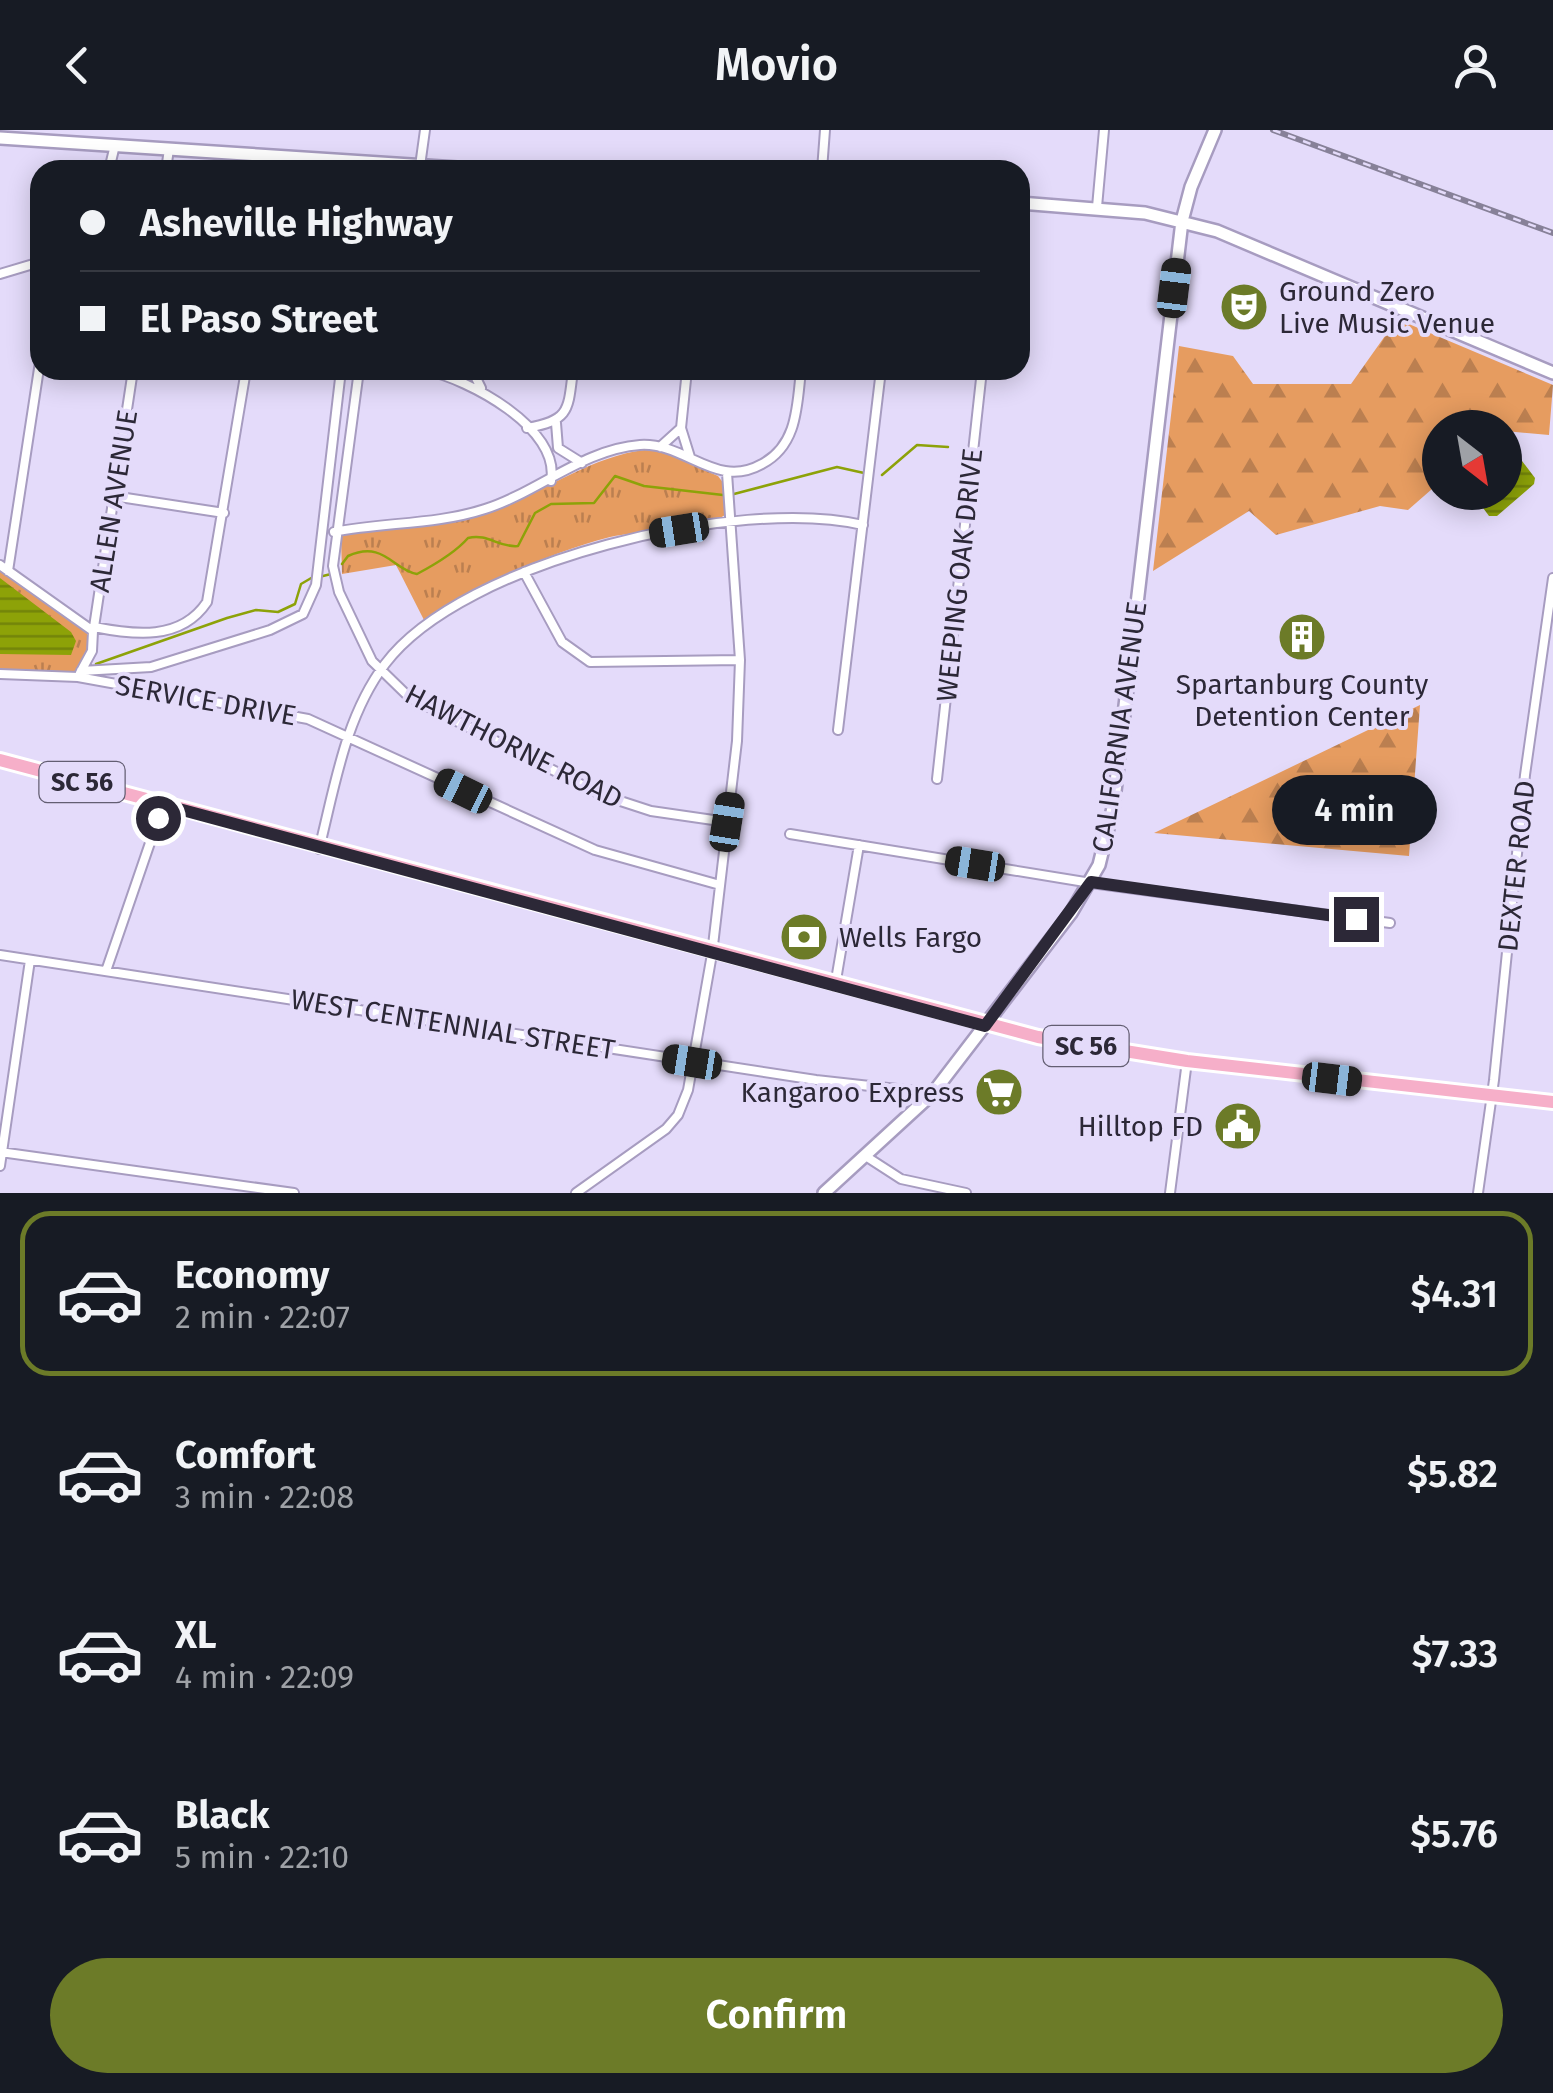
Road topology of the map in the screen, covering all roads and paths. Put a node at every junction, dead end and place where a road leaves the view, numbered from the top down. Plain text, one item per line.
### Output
1 (426, 130) edge
2 (826, 130) edge
3 (1104, 130) edge
4 (1216, 130) edge
5 (0, 138) edge
6 (115, 146) junction
7 (169, 149) junction
8 (112, 160) edge
9 (167, 160) edge
10 (255, 160) edge
11 (421, 160) edge
12 (823, 160) edge
13 (1030, 203) edge
14 (1096, 206) junction
15 (1182, 221) junction
16 (30, 265) edge
17 (0, 274) edge
18 (1553, 373) edge
19 (37, 380) edge
20 (131, 380) edge
21 (244, 380) edge
22 (340, 380) edge
23 (357, 380) edge
24 (457, 380) edge
25 (478, 380) edge
26 (572, 380) edge
27 (687, 380) edge
28 (800, 380) edge
29 (880, 380) edge
30 (981, 380) edge
31 (485, 393) junction
32 (556, 422) junction
33 (527, 428) junction
34 (682, 428) junction
35 (660, 446) junction
36 (690, 457) junction
37 (582, 464) junction
38 (727, 473) junction
39 (551, 480) junction
40 (113, 496) junction
41 (224, 513) junction
42 (731, 525) junction
43 (863, 525) junction
44 (334, 532) junction
45 (4, 568) edge
46 (524, 572) junction
47 (1553, 578) edge
48 (94, 629) junction
49 (740, 660) junction
50 (1543, 661) junction
51 (1553, 666) edge
52 (379, 671) junction
53 (0, 674) edge
54 (80, 674) junction
55 (838, 730) dead end
56 (348, 736) junction
57 (0, 760) edge
58 (937, 779) dead end
59 (164, 805) junction
60 (727, 822) junction
61 (790, 834) dead end
62 (858, 845) junction
63 (319, 848) junction
64 (1091, 882) junction
65 (720, 885) junction
66 (1390, 924) dead end
67 (712, 954) junction
68 (0, 955) edge
69 (30, 960) junction
70 (106, 971) junction
71 (834, 986) junction
72 (985, 1026) junction
73 (1187, 1061) junction
74 (692, 1062) junction
75 (907, 1091) junction
76 (933, 1093) junction
77 (1490, 1094) junction
78 (1553, 1102) edge
79 (914, 1114) junction
80 (1, 1152) edge
81 (867, 1157) junction
82 (0, 1166) edge
83 (294, 1193) edge
84 (576, 1193) edge
85 (824, 1193) edge
86 (966, 1193) edge
87 (1170, 1193) edge
88 (1478, 1193) edge

1 - 11 street
2 - 12 street
3 - 14 street
4 - 15 main road, CALIFORNIA AVENUE
5 - 6 main road
6 - 7 main road
6 - 8 street
7 - 9 street
7 - 10 main road
13 - 14 main road
14 - 15 main road
15 - 18 main road
15 - 64 main road, CALIFORNIA AVENUE
16 - 17 street
19 - 45 street
20 - 40 street, ALLEN AVENUE
21 - 41 street
22 - 54 street
23 - 44 street, HAWTHORNE ROAD
24 - 31 street
25 - 31 street
26 - 32 street
27 - 34 street
28 - 38 street
29 - 43 street
30 - 58 street, WEEPING OAK DRIVE
31 - 33 street
32 - 33 street
32 - 37 street
33 - 39 street
34 - 35 street
34 - 36 street
35 - 36 street
35 - 37 street
36 - 38 street
37 - 39 street
38 - 42 street
39 - 44 street
40 - 41 street
40 - 48 street, ALLEN AVENUE
41 - 48 street
42 - 43 street
42 - 46 street
42 - 49 street
43 - 55 street
44 - 52 street, HAWTHORNE ROAD
45 - 48 street
46 - 49 street
46 - 52 street
47 - 50 street, DEXTER ROAD
48 - 54 street, ALLEN AVENUE
49 - 60 street
50 - 51 street
50 - 77 street, DEXTER ROAD
52 - 56 street
52 - 60 street, HAWTHORNE ROAD
53 - 54 street
54 - 56 street, SERVICE DRIVE
56 - 63 street
56 - 65 street, SERVICE DRIVE
57 - 59 main road, SC 56
59 - 63 main road, SC 56
59 - 70 street
60 - 65 street
61 - 62 street
62 - 64 street
62 - 71 street
63 - 67 main road, SC 56
64 - 66 street
64 - 72 main road, CALIFORNIA AVENUE
65 - 67 street
67 - 71 main road, SC 56
67 - 74 street
68 - 69 street, WEST CENTENNIAL STREET
69 - 70 street, WEST CENTENNIAL STREET
69 - 80 street
70 - 74 street, WEST CENTENNIAL STREET
71 - 72 main road, SC 56
72 - 73 main road, SC 56
72 - 76 main road, CALIFORNIA AVENUE
73 - 77 main road, SC 56
73 - 87 street
74 - 75 street, WEST CENTENNIAL STREET
74 - 84 street
75 - 76 street, WEST CENTENNIAL STREET
75 - 79 street
76 - 79 main road, CALIFORNIA AVENUE
77 - 78 main road, SC 56
77 - 88 street, DEXTER ROAD
79 - 81 main road, CALIFORNIA AVENUE
80 - 82 street
80 - 83 street
81 - 85 main road, CALIFORNIA AVENUE
81 - 86 street

